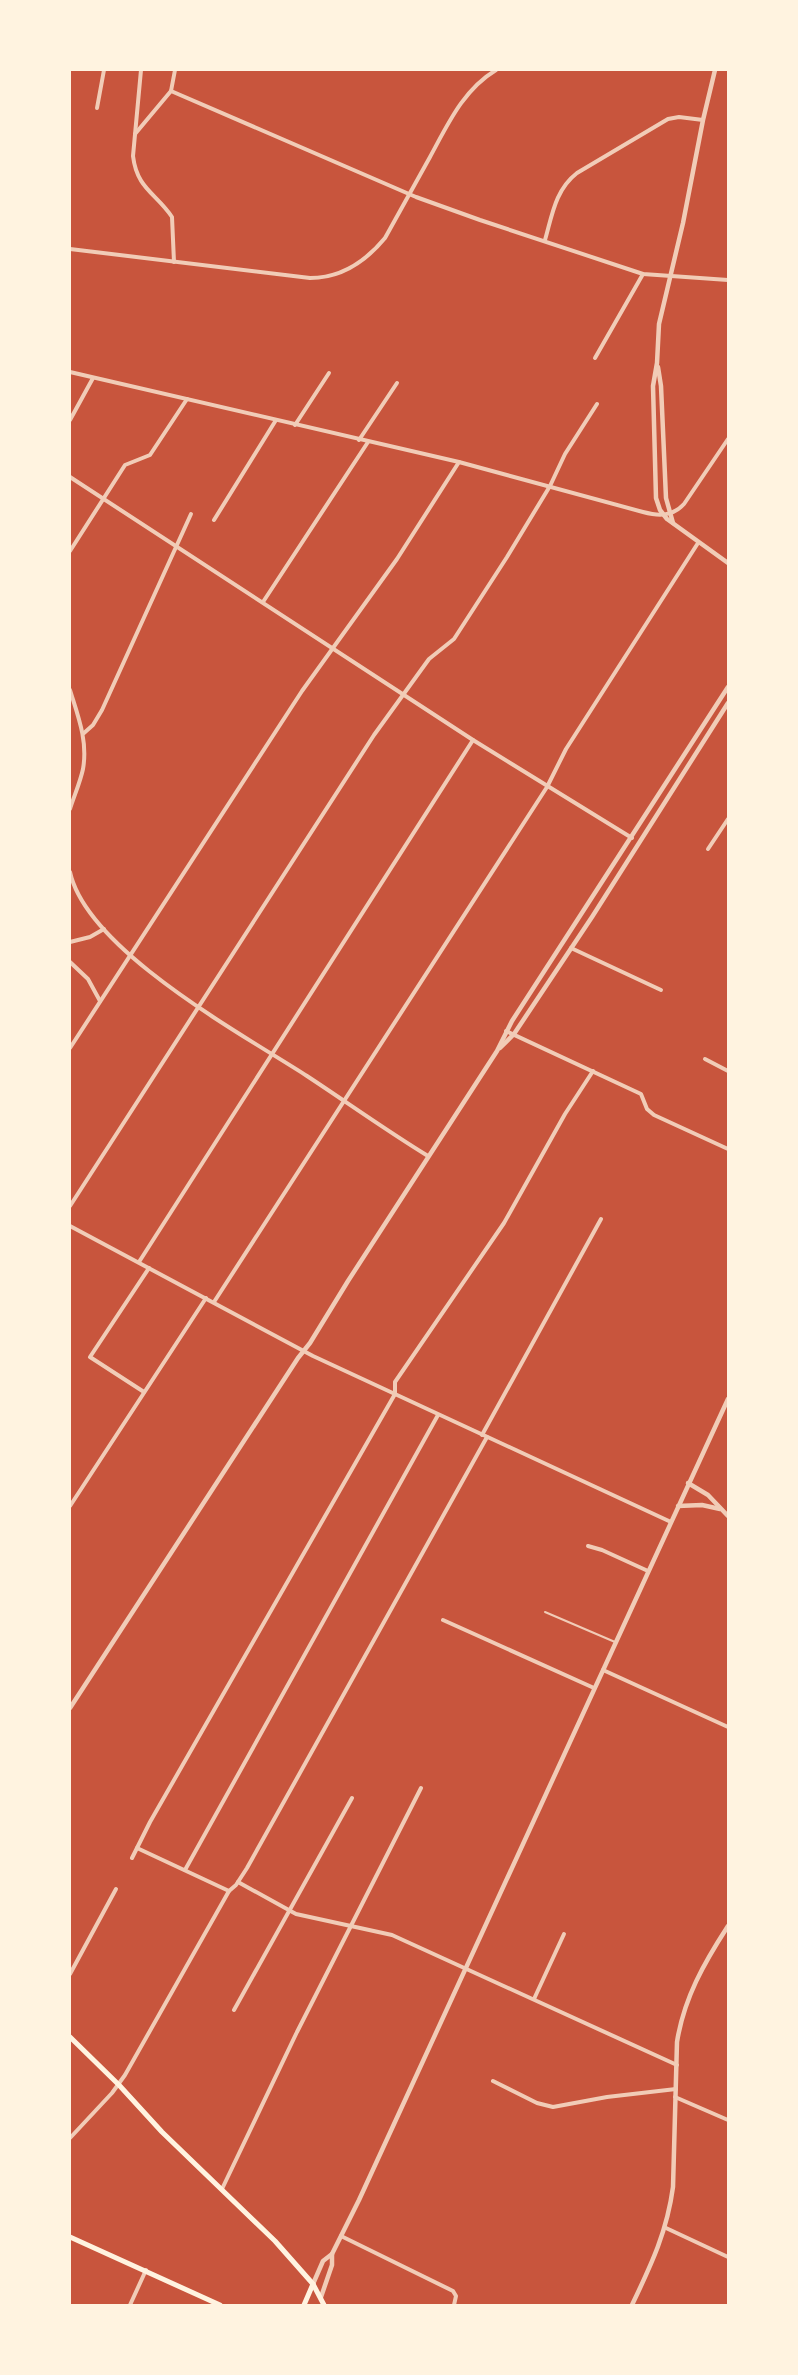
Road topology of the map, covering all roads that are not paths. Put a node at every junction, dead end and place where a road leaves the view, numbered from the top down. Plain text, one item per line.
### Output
1 (104, 70) edge
2 (141, 70) edge
3 (175, 70) edge
4 (496, 70) edge
5 (715, 70) edge
6 (171, 91) junction
7 (97, 108) dead end
8 (703, 120) junction
9 (136, 134) junction
10 (409, 193) junction
11 (545, 240) junction
12 (70, 249) edge
13 (174, 262) junction
14 (643, 274) junction
15 (669, 276) junction
16 (728, 280) edge
17 (595, 358) dead end
18 (658, 363) junction
19 (70, 372) edge
20 (329, 373) dead end
21 (93, 378) junction
22 (397, 383) dead end
23 (187, 399) junction
24 (597, 404) dead end
25 (70, 420) edge
26 (276, 420) junction
27 (295, 425) junction
28 (728, 439) edge
29 (359, 440) junction
30 (368, 442) junction
31 (459, 462) junction
32 (70, 477) edge
33 (550, 486) junction
34 (104, 499) junction
35 (191, 514) dead end
36 (666, 514) junction
37 (214, 520) dead end
38 (698, 543) junction
39 (177, 546) junction
40 (70, 551) edge
41 (728, 563) edge
42 (263, 602) junction
43 (333, 648) junction
44 (728, 687) edge
45 (70, 690) edge
46 (403, 694) junction
47 (728, 703) edge
48 (84, 734) junction
49 (473, 740) junction
50 (547, 787) junction
51 (70, 808) edge
52 (728, 819) edge
53 (632, 838) junction
54 (708, 849) dead end
55 (70, 872) edge
56 (596, 892) junction
57 (605, 896) junction
58 (104, 929) junction
59 (70, 942) edge
60 (571, 948) junction
61 (130, 957) junction
62 (70, 962) edge
63 (661, 990) dead end
64 (100, 1001) junction
65 (198, 1006) junction
66 (506, 1031) junction
67 (514, 1034) junction
68 (70, 1048) edge
69 (497, 1051) junction
70 (273, 1055) junction
71 (705, 1059) dead end
72 (593, 1071) junction
73 (728, 1071) edge
74 (344, 1102) junction
75 (728, 1149) edge
76 (428, 1156) junction
77 (70, 1206) edge
78 (601, 1219) dead end
79 (70, 1226) edge
80 (139, 1262) junction
81 (149, 1268) junction
82 (206, 1298) junction
83 (214, 1302) junction
84 (303, 1350) junction
85 (144, 1392) junction
86 (395, 1394) junction
87 (728, 1399) edge
88 (438, 1415) junction
89 (482, 1434) junction
90 (487, 1437) junction
91 (688, 1483) junction
92 (70, 1506) edge
93 (678, 1506) junction
94 (721, 1510) junction
95 (728, 1516) edge
96 (671, 1522) junction
97 (588, 1546) dead end
98 (648, 1571) junction
99 (545, 1612) dead end
100 (443, 1620) dead end
101 (615, 1642) junction
102 (603, 1670) junction
103 (594, 1688) junction
104 (70, 1708) edge
105 (728, 1727) edge
106 (421, 1788) dead end
107 (352, 1798) dead end
108 (137, 1848) junction
109 (132, 1858) dead end
110 (185, 1870) junction
111 (238, 1882) junction
112 (116, 1889) dead end
113 (229, 1891) junction
114 (289, 1911) junction
115 (728, 1926) edge
116 (351, 1927) junction
117 (564, 1934) dead end
118 (465, 1969) junction
119 (70, 1974) edge
120 (534, 1999) junction
121 (234, 2010) dead end
122 (70, 2038) edge
123 (677, 2065) junction
124 (493, 2081) dead end
125 (119, 2085) junction
126 (676, 2089) junction
127 (675, 2097) junction
128 (728, 2120) edge
129 (70, 2138) edge
130 (222, 2189) junction
131 (666, 2228) junction
132 (341, 2236) junction
133 (70, 2237) edge
134 (332, 2254) junction
135 (728, 2257) edge
136 (146, 2270) junction
137 (313, 2284) junction
138 (321, 2297) junction
139 (130, 2305) edge
140 (220, 2305) edge
141 (304, 2305) edge
142 (318, 2305) edge
143 (324, 2305) edge
144 (454, 2305) edge
145 (632, 2305) edge

1 - 7 street
2 - 9 street
3 - 6 street
4 - 10 street
5 - 8 street
6 - 9 street
6 - 10 street
8 - 11 street
8 - 15 street
9 - 13 street
10 - 11 street
10 - 13 street
11 - 14 street
12 - 13 street
14 - 15 street
14 - 17 street
15 - 16 street
15 - 18 street
18 - 36 street
18 - 36 street
19 - 21 street
20 - 27 street
21 - 23 street
21 - 25 street
22 - 29 street
23 - 26 street
23 - 34 street
24 - 33 street
26 - 27 street
26 - 37 street
27 - 29 street
28 - 36 street
29 - 30 street
30 - 31 street
30 - 42 street
31 - 33 street
31 - 43 street
32 - 34 street
33 - 36 street
33 - 46 street
34 - 39 street
34 - 40 street
35 - 39 street
36 - 38 street
38 - 41 street
38 - 50 street
39 - 42 street
39 - 48 street
42 - 43 street
43 - 46 street
43 - 61 street
44 - 53 street
45 - 48 street
46 - 49 street
46 - 65 street
47 - 57 street
48 - 51 street
49 - 50 street
49 - 70 street
50 - 53 street
50 - 74 street
52 - 54 street
53 - 56 street
55 - 58 street
56 - 57 street
56 - 66 street
57 - 60 street
58 - 59 street
58 - 61 street
60 - 63 street
60 - 67 street
61 - 64 street
61 - 65 street
62 - 64 street
64 - 68 street
65 - 70 street
65 - 77 street
66 - 67 street
66 - 69 street
67 - 69 street
67 - 72 street
69 - 76 street
70 - 74 street
70 - 80 street
71 - 73 street
72 - 75 street
72 - 86 street
74 - 76 street
74 - 83 street
76 - 84 street
78 - 89 street
79 - 80 street
80 - 81 street
81 - 82 street
81 - 85 street
82 - 83 street
82 - 85 street
83 - 84 street
84 - 86 street
84 - 104 street
85 - 92 street
86 - 88 street
86 - 108 street
87 - 91 street
88 - 89 street
88 - 110 street
89 - 90 street
90 - 96 street
90 - 111 street
91 - 93 street
91 - 94 street
93 - 94 street
93 - 96 street
94 - 95 street
96 - 98 street
97 - 98 street
98 - 101 street
99 - 101 lane
100 - 103 street
101 - 102 street
102 - 103 street
102 - 105 street
103 - 118 street
106 - 116 street
107 - 114 street
108 - 109 street
108 - 110 street
110 - 113 street
111 - 113 street
111 - 114 street
112 - 119 street
113 - 125 street
114 - 116 street
114 - 121 street
115 - 123 street
116 - 118 street
116 - 130 street
117 - 120 street
118 - 120 street
118 - 132 street
120 - 123 street
122 - 125 main road
123 - 126 street
124 - 126 street
125 - 129 street
125 - 130 main road
126 - 127 street
127 - 128 street
127 - 131 street
130 - 137 main road
131 - 135 street
131 - 145 street
132 - 134 street
132 - 144 street
133 - 136 main road
134 - 137 street
134 - 138 street
136 - 139 street
136 - 140 main road
137 - 138 main road
137 - 141 main road
138 - 142 main road
138 - 143 main road

